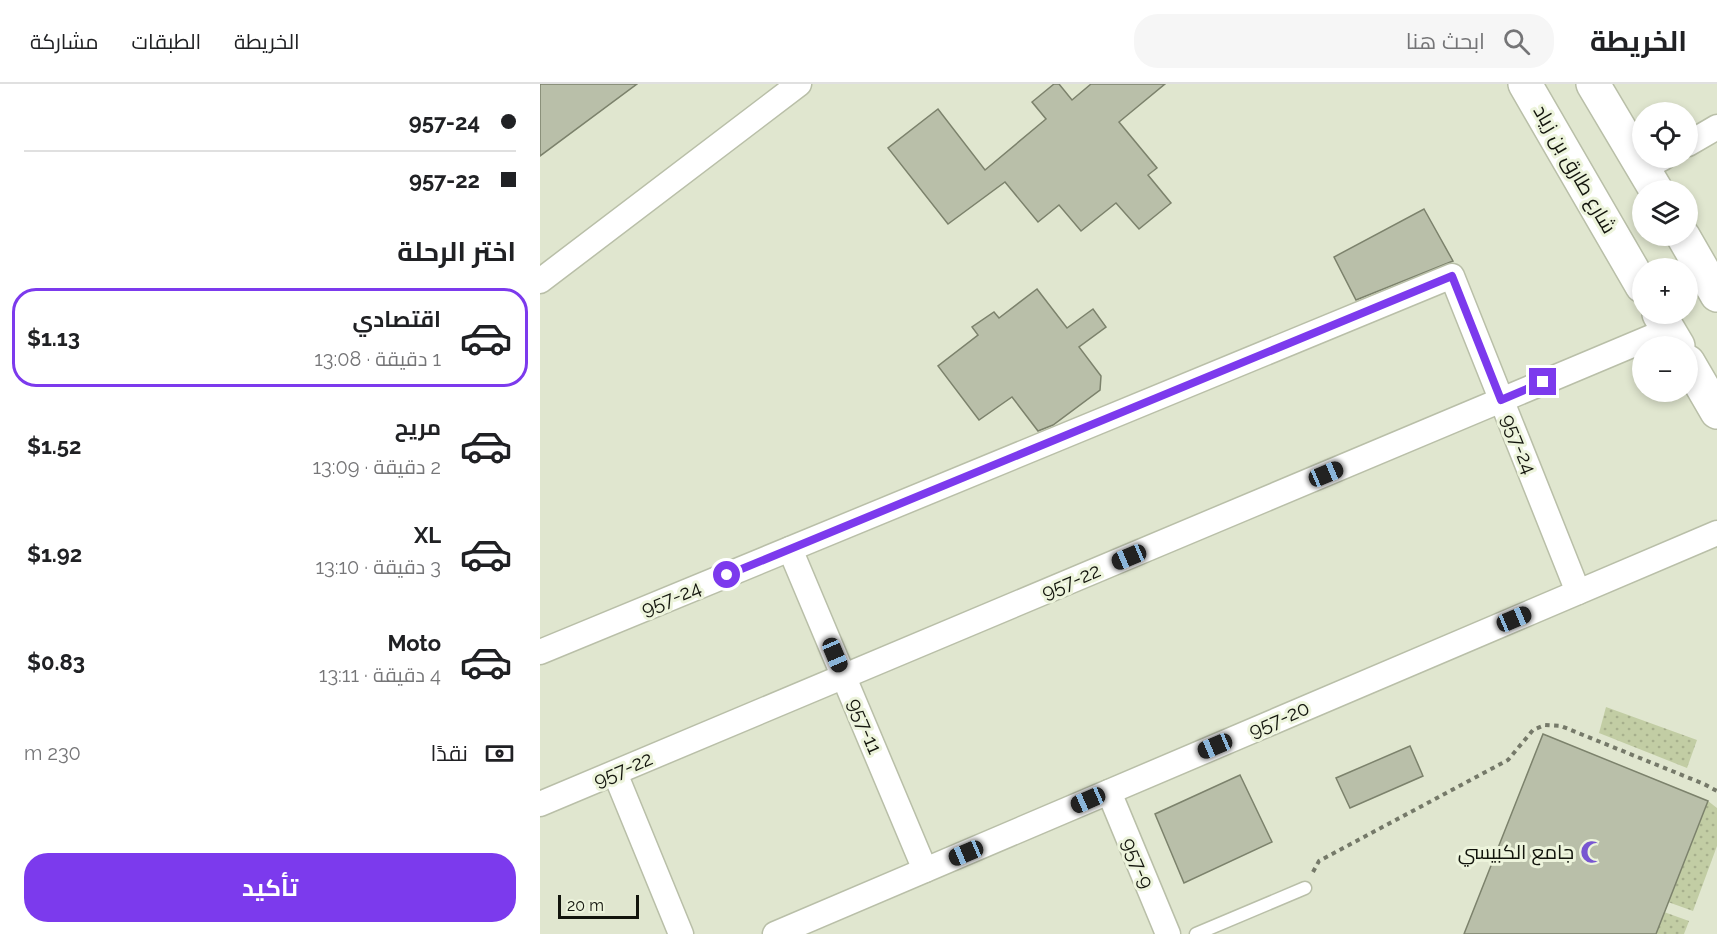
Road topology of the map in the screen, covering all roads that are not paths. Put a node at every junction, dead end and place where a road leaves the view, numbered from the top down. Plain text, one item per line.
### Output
1 (799, 84) edge
2 (1525, 84) edge
3 (1593, 84) edge
4 (1717, 127) edge
5 (1698, 138) edge
6 (1654, 172) edge
7 (1689, 246) edge
8 (1632, 269) edge
9 (540, 281) edge
10 (1717, 295) edge
11 (1668, 330) edge
12 (1698, 379) edge
13 (1501, 400) junction
14 (1717, 412) edge
15 (1717, 533) edge
16 (790, 549) junction
17 (1578, 592) junction
18 (540, 652) edge
19 (844, 677) junction
20 (615, 773) junction
21 (1108, 792) junction
22 (540, 804) edge
23 (925, 870) junction
24 (1305, 888) road end
25 (681, 934) edge
26 (775, 934) edge
27 (1168, 934) edge
28 (1196, 934) edge

1 - 9 street
2 - 8 main road, شارع طارق بن زياد
3 - 6 main road
4 - 5 street
7 - 10 main road
11 - 13 street, 957-22
12 - 14 main road
13 - 16 street, 957-24
13 - 17 street, 957-24
13 - 19 street, 957-22
15 - 17 street, 957-20
16 - 18 street, 957-24
16 - 19 street, 957-11
17 - 21 street, 957-20
19 - 20 street, 957-22
19 - 23 street, 957-11
20 - 22 street, 957-22
20 - 25 street
21 - 23 street, 957-20
21 - 27 street, 957-9
23 - 26 street, 957-20
24 - 28 lane

